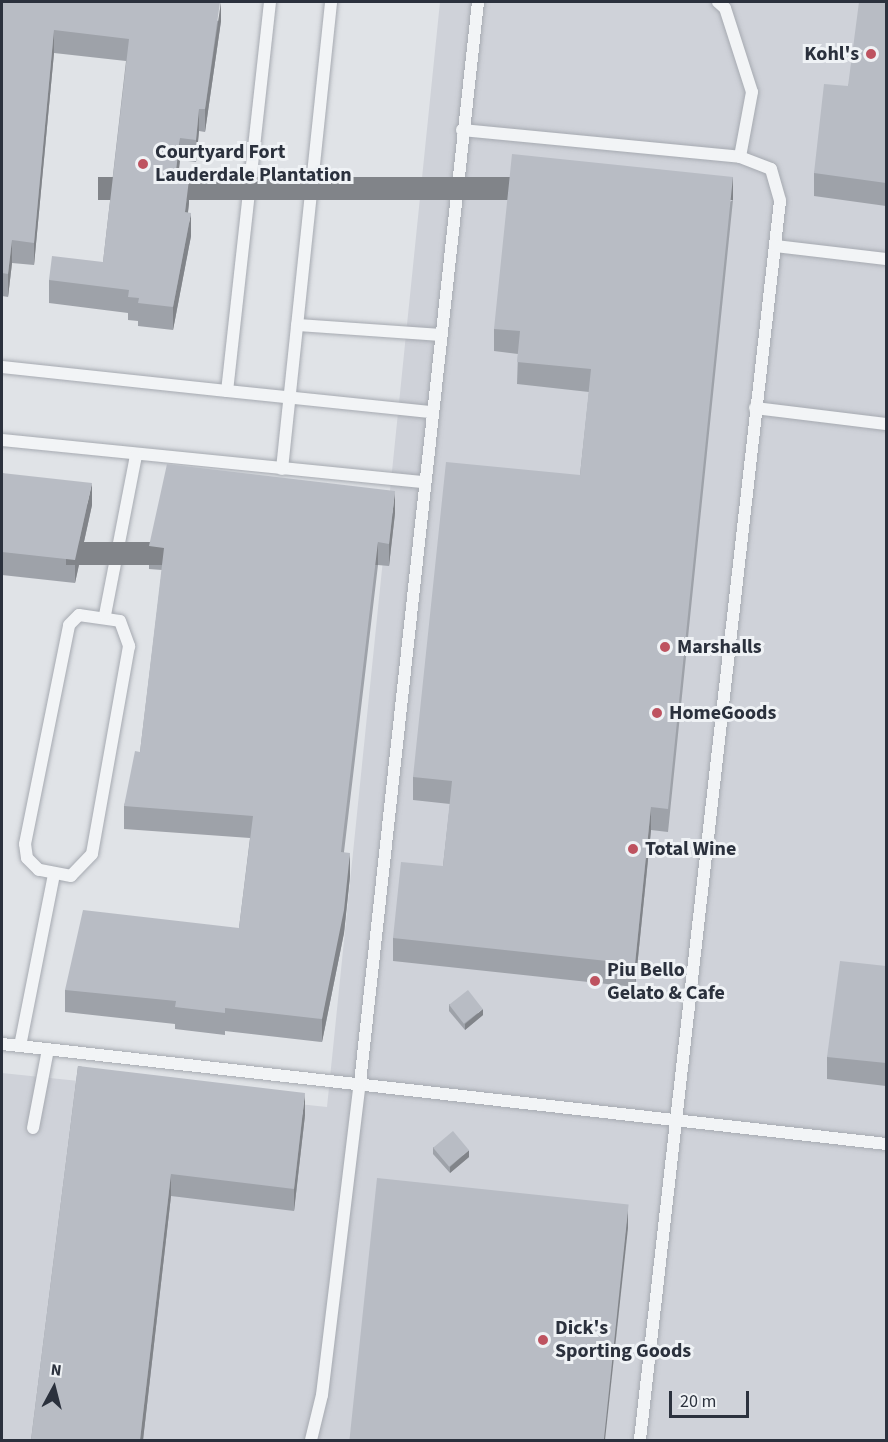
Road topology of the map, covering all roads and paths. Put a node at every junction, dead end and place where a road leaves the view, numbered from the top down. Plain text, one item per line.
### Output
1 (270, 2) edge
2 (331, 2) edge
3 (477, 2) edge
4 (718, 2) edge
5 (462, 130) junction
6 (740, 157) junction
7 (775, 246) junction
8 (886, 259) edge
9 (297, 325) junction
10 (439, 335) junction
11 (2, 367) edge
12 (227, 391) junction
13 (290, 397) junction
14 (755, 408) junction
15 (430, 412) junction
16 (886, 424) edge
17 (2, 440) edge
18 (136, 455) junction
19 (282, 469) junction
20 (423, 482) junction
21 (105, 615) junction
22 (54, 875) junction
23 (2, 1044) edge
24 (20, 1046) junction
25 (48, 1049) junction
26 (360, 1083) junction
27 (673, 1117) junction
28 (33, 1128) dead end
29 (886, 1144) edge
30 (311, 1440) edge
31 (640, 1440) edge

1 - 12 lane
2 - 9 lane
3 - 5 lane
4 - 6 lane
5 - 6 lane
5 - 10 lane
6 - 7 lane
7 - 8 lane
7 - 14 lane
9 - 10 lane
9 - 13 lane
10 - 15 lane
11 - 12 lane
12 - 13 lane
13 - 15 lane
13 - 19 lane
14 - 16 lane
14 - 27 lane
15 - 20 lane
17 - 18 lane
18 - 19 lane
18 - 21 lane
19 - 20 lane
20 - 26 lane
21 - 22 lane
21 - 22 lane
22 - 24 lane
23 - 24 lane
24 - 25 lane
25 - 26 lane
25 - 28 lane
26 - 27 lane
26 - 30 lane
27 - 29 lane
27 - 31 lane

